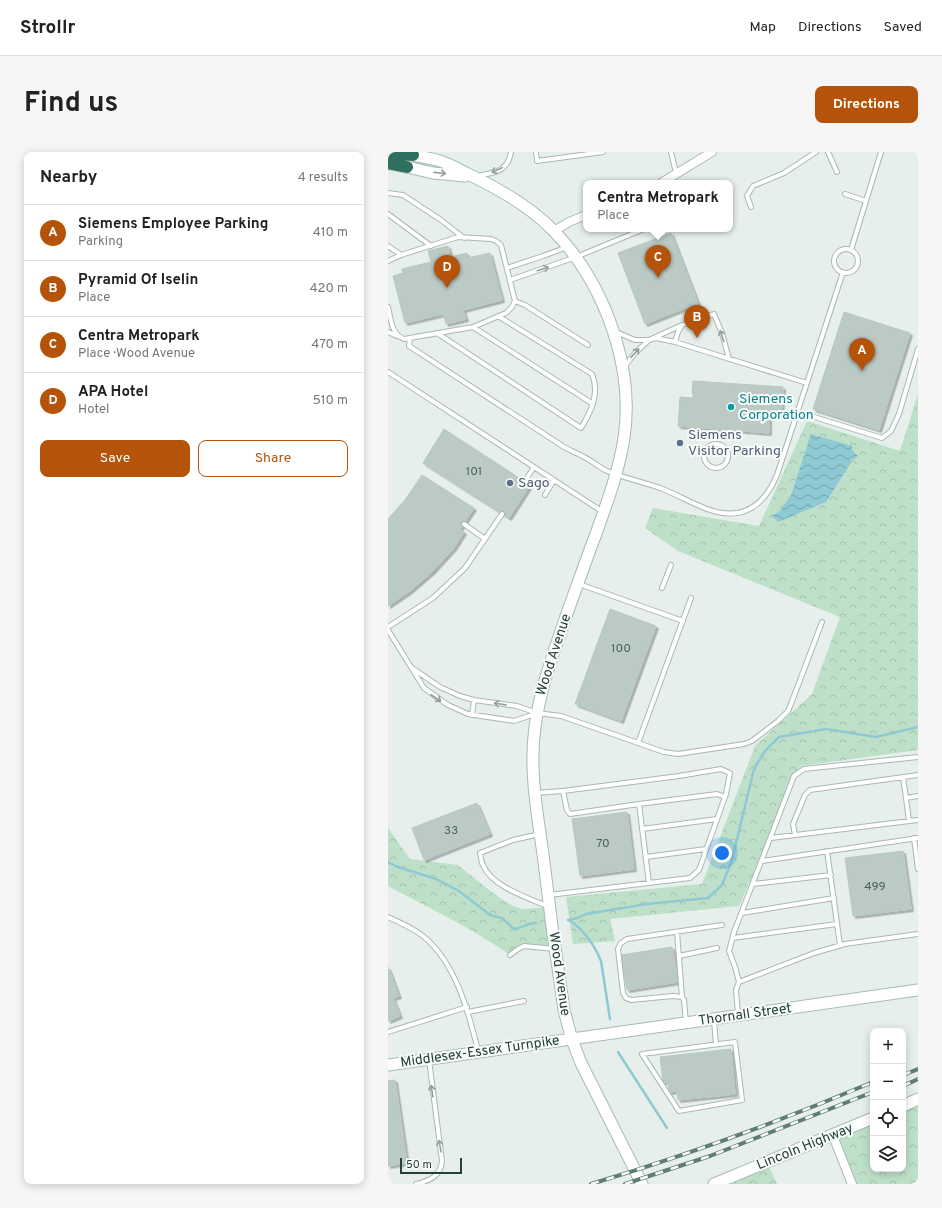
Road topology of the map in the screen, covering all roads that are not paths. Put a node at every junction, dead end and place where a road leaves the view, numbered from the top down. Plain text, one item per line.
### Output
1 (398, 152) edge
2 (511, 152) edge
3 (536, 152) edge
4 (603, 152) edge
5 (671, 152) edge
6 (712, 152) edge
7 (816, 152) edge
8 (828, 152) edge
9 (881, 152) edge
10 (388, 153) edge
11 (413, 155) junction
12 (388, 163) edge
13 (388, 166) edge
14 (407, 167) junction
15 (837, 172) dead end
16 (677, 174) junction
17 (474, 177) junction
18 (666, 180) edge
19 (388, 193) edge
20 (845, 194) dead end
21 (866, 201) junction
22 (751, 207) dead end
23 (388, 214) edge
24 (583, 216) edge
25 (554, 231) junction
26 (637, 232) edge
27 (464, 238) junction
28 (388, 246) edge
29 (432, 246) junction
30 (568, 246) junction
31 (851, 250) junction
32 (401, 255) junction
33 (576, 257) junction
34 (388, 261) edge
35 (507, 268) junction
36 (843, 272) junction
37 (510, 280) junction
38 (515, 301) junction
39 (388, 307) edge
40 (498, 316) junction
41 (682, 325) junction
42 (473, 327) junction
43 (614, 331) junction
44 (388, 332) edge
45 (437, 333) junction
46 (398, 337) junction
47 (410, 338) junction
48 (649, 340) junction
49 (675, 342) junction
50 (588, 346) dead end
51 (918, 349) edge
52 (729, 359) junction
53 (623, 368) junction
54 (388, 372) edge
55 (807, 383) junction
56 (593, 404) junction
57 (798, 412) junction
58 (720, 444) joint
59 (534, 467) junction
60 (617, 475) junction
61 (554, 480) junction
62 (524, 481) dead end
63 (545, 495) dead end
64 (604, 512) junction
65 (502, 514) dead end
66 (464, 524) dead end
67 (485, 539) junction
68 (671, 565) dead end
69 (578, 583) junction
70 (662, 588) dead end
71 (691, 598) dead end
72 (683, 621) junction
73 (822, 622) dead end
74 (388, 627) edge
75 (388, 630) edge
76 (412, 668) junction
77 (474, 700) junction
78 (538, 713) junction
79 (472, 715) junction
80 (638, 743) junction
81 (918, 757) edge
82 (918, 775) edge
83 (903, 777) junction
84 (563, 792) junction
85 (535, 793) junction
86 (918, 796) edge
87 (725, 797) junction
88 (906, 798) junction
89 (639, 804) junction
90 (717, 819) junction
91 (918, 820) edge
92 (909, 821) junction
93 (642, 829) junction
94 (540, 834) junction
95 (795, 835) junction
96 (771, 838) junction
97 (916, 838) edge
98 (706, 849) junction
99 (828, 851) junction
100 (646, 857) junction
101 (762, 861) junction
102 (918, 863) edge
103 (918, 869) edge
104 (831, 875) junction
105 (649, 883) junction
106 (753, 884) junction
107 (548, 895) junction
108 (834, 898) junction
109 (550, 908) junction
110 (742, 913) junction
111 (388, 916) edge
112 (837, 924) junction
113 (722, 925) dead end
114 (677, 932) junction
115 (918, 934) edge
116 (733, 938) junction
117 (840, 945) junction
118 (717, 948) dead end
119 (555, 949) junction
120 (510, 955) dead end
121 (679, 956) junction
122 (739, 982) junction
123 (918, 990) edge
124 (682, 997) junction
125 (524, 1001) dead end
126 (468, 1009) junction
127 (738, 1016) junction
128 (714, 1020) junction
129 (686, 1023) junction
130 (388, 1032) edge
131 (572, 1040) junction
132 (716, 1044) junction
133 (479, 1052) junction
134 (428, 1060) junction
135 (388, 1065) edge
136 (918, 1099) edge
137 (906, 1105) edge
138 (870, 1119) edge
139 (833, 1136) junction
140 (416, 1184) edge
141 (642, 1184) edge
142 (714, 1184) edge
143 (852, 1184) edge

1 - 11 highway
2 -> 17 lane
3 - 4 lane
5 - 16 lane
6 - 16 street
7 - 22 lane
8 - 15 lane
9 - 21 lane
10 - 11 highway
11 - 17 street, Wood Avenue
12 - 14 highway
13 - 14 highway
14 -> 17 street, Wood Avenue
16 - 18 street
17 - 25 street, Wood Avenue
19 - 27 lane
20 - 21 lane
21 - 31 lane
23 - 29 lane
24 - 25 street
25 - 30 street, Wood Avenue
26 - 33 lane
27 - 29 lane
27 - 35 lane
28 - 32 lane
29 - 32 lane
30 - 33 street, Wood Avenue
30 - 35 lane
31 - 36 lane
31 - 36 lane
32 - 34 lane
37 -> 33 lane
33 - 43 street, Wood Avenue
35 - 37 lane
36 - 55 lane
37 - 38 lane
38 - 40 lane
38 - 50 lane
39 - 46 lane
40 - 42 lane
40 - 56 lane
41 - 48 lane
41 - 49 lane
52 -> 41 lane
42 - 45 lane
42 - 56 lane
43 - 48 lane
43 - 53 street, Wood Avenue
44 - 46 lane
45 - 47 lane
45 - 56 lane
46 - 47 lane
47 - 60 lane
48 - 49 lane
53 -> 48 lane
49 - 52 lane
51 - 57 lane
52 - 55 lane
53 - 60 street, Wood Avenue
54 - 59 lane
55 - 57 lane
57 - 60 lane
58 - 58 lane
59 - 61 lane
59 - 62 lane
60 - 64 street, Wood Avenue
61 - 63 lane
61 - 64 lane
64 - 69 street, Wood Avenue
65 - 67 lane
66 - 67 lane
67 - 74 lane
68 - 70 lane
69 - 72 lane
69 - 78 street, Wood Avenue
71 - 72 lane
72 - 80 lane
73 - 80 lane
75 - 76 lane
76 - 77 lane
76 -> 79 lane
78 -> 77 lane
77 - 79 lane
78 - 79 lane
78 - 80 lane
78 - 85 street, Wood Avenue
81 - 96 lane
82 - 83 lane
83 - 88 lane
83 - 95 lane
84 - 85 lane
84 - 87 lane
84 - 89 lane
85 - 94 street, Wood Avenue
86 - 88 lane
87 - 89 lane
87 - 90 lane
88 - 92 lane
89 - 93 lane
90 - 93 lane
90 - 98 lane
91 - 92 lane
92 - 95 lane
93 - 100 lane
94 - 107 street, Wood Avenue
94 - 109 lane
95 - 96 lane
96 - 101 lane
97 - 99 lane
97 - 102 lane
98 - 100 lane
98 - 105 lane
99 - 101 lane
99 - 104 lane
100 - 105 lane
101 - 106 lane
102 - 103 lane
104 - 106 lane
104 - 108 lane
105 - 107 lane
106 - 110 lane
107 - 109 street, Wood Avenue
108 - 110 lane
108 - 112 lane
109 - 119 street, Wood Avenue
110 - 116 lane
111 - 126 lane
112 - 116 lane
112 - 117 lane
113 - 114 lane
114 - 121 lane
114 - 124 lane
115 - 117 lane
116 - 122 lane
117 - 122 lane
118 - 121 lane
119 - 120 lane
119 - 131 street, Wood Avenue
121 - 124 lane
122 - 127 lane
123 - 127 street, Thornall Street
124 - 129 lane
125 - 126 lane
126 - 130 lane
126 - 133 lane
127 - 128 street, Thornall Street
128 - 129 street, Thornall Street
128 - 132 lane
129 - 131 street, Thornall Street
131 - 133 street, Middlesex-Essex Turnpike
131 - 141 street, Wood Avenue
132 - 132 lane
133 - 134 street, Middlesex-Essex Turnpike
134 - 135 street, Middlesex-Essex Turnpike
140 -> 134 lane
136 - 137 street
138 - 139 street, Lincoln Highway
139 - 142 street, Lincoln Highway
139 - 143 street

